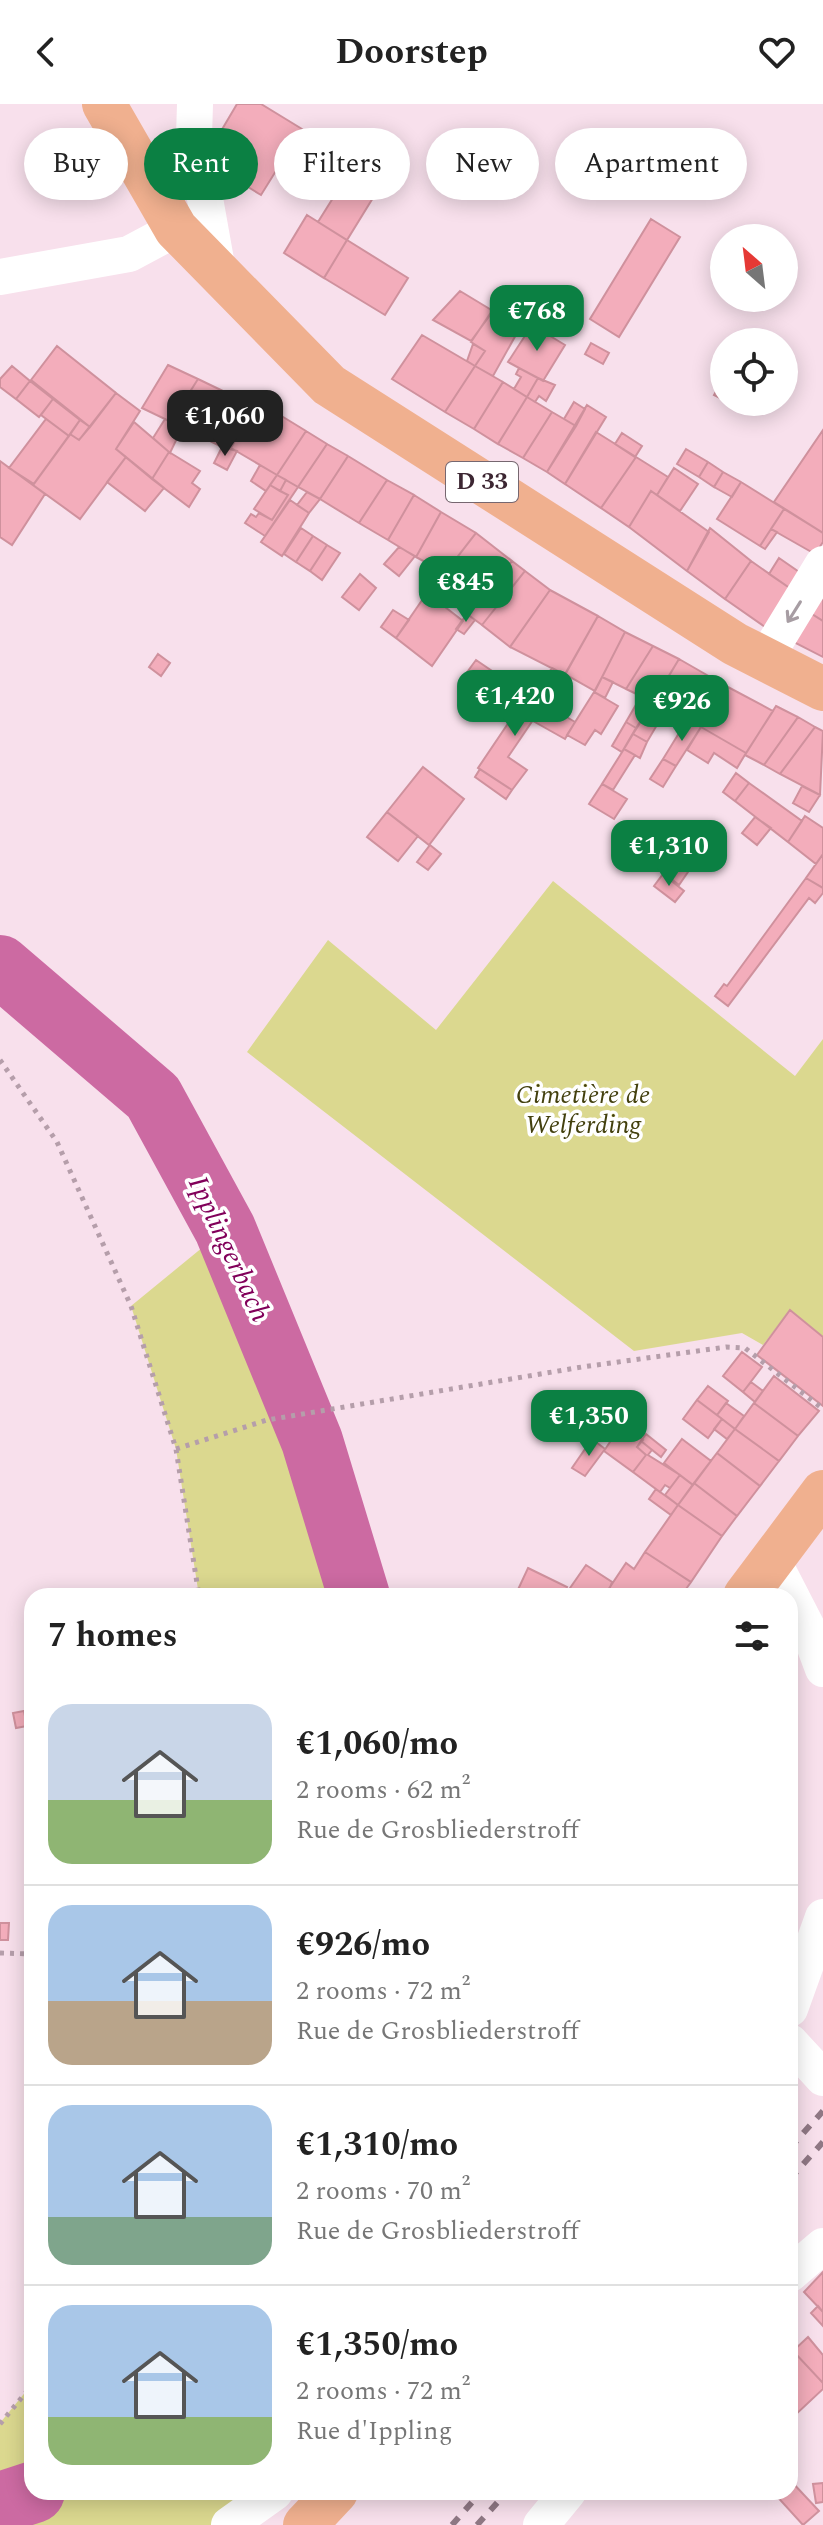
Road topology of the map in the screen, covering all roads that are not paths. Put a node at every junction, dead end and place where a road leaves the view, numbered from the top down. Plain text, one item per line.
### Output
1 (104, 104) edge
2 (195, 104) edge
3 (176, 229) junction
4 (0, 277) edge
5 (219, 277) junction
6 (823, 564) edge
7 (765, 659) junction
8 (823, 689) edge
9 (823, 1492) edge
10 (771, 1557) junction
11 (750, 1588) edge
12 (787, 1588) edge
13 (798, 1610) edge
14 (823, 1667) edge
15 (823, 1917) edge
16 (798, 1987) edge
17 (798, 2051) edge
18 (822, 2077) edge
19 (823, 2246) edge
20 (798, 2267) edge
21 (264, 2500) edge
22 (328, 2500) edge
23 (561, 2500) edge
24 (229, 2525) edge
25 (305, 2525) edge
26 (541, 2525) edge

1 - 3 main road, D 33
2 - 5 street
3 - 4 street
3 - 5 main road, D 33
5 - 7 main road, D 33
6 -> 7 street
7 - 8 main road, D 33
9 - 10 main road
10 - 11 main road
10 - 12 street
13 - 14 street
15 - 16 street
17 - 18 street
19 - 20 street
21 - 24 street
22 - 25 main road
23 - 26 street

